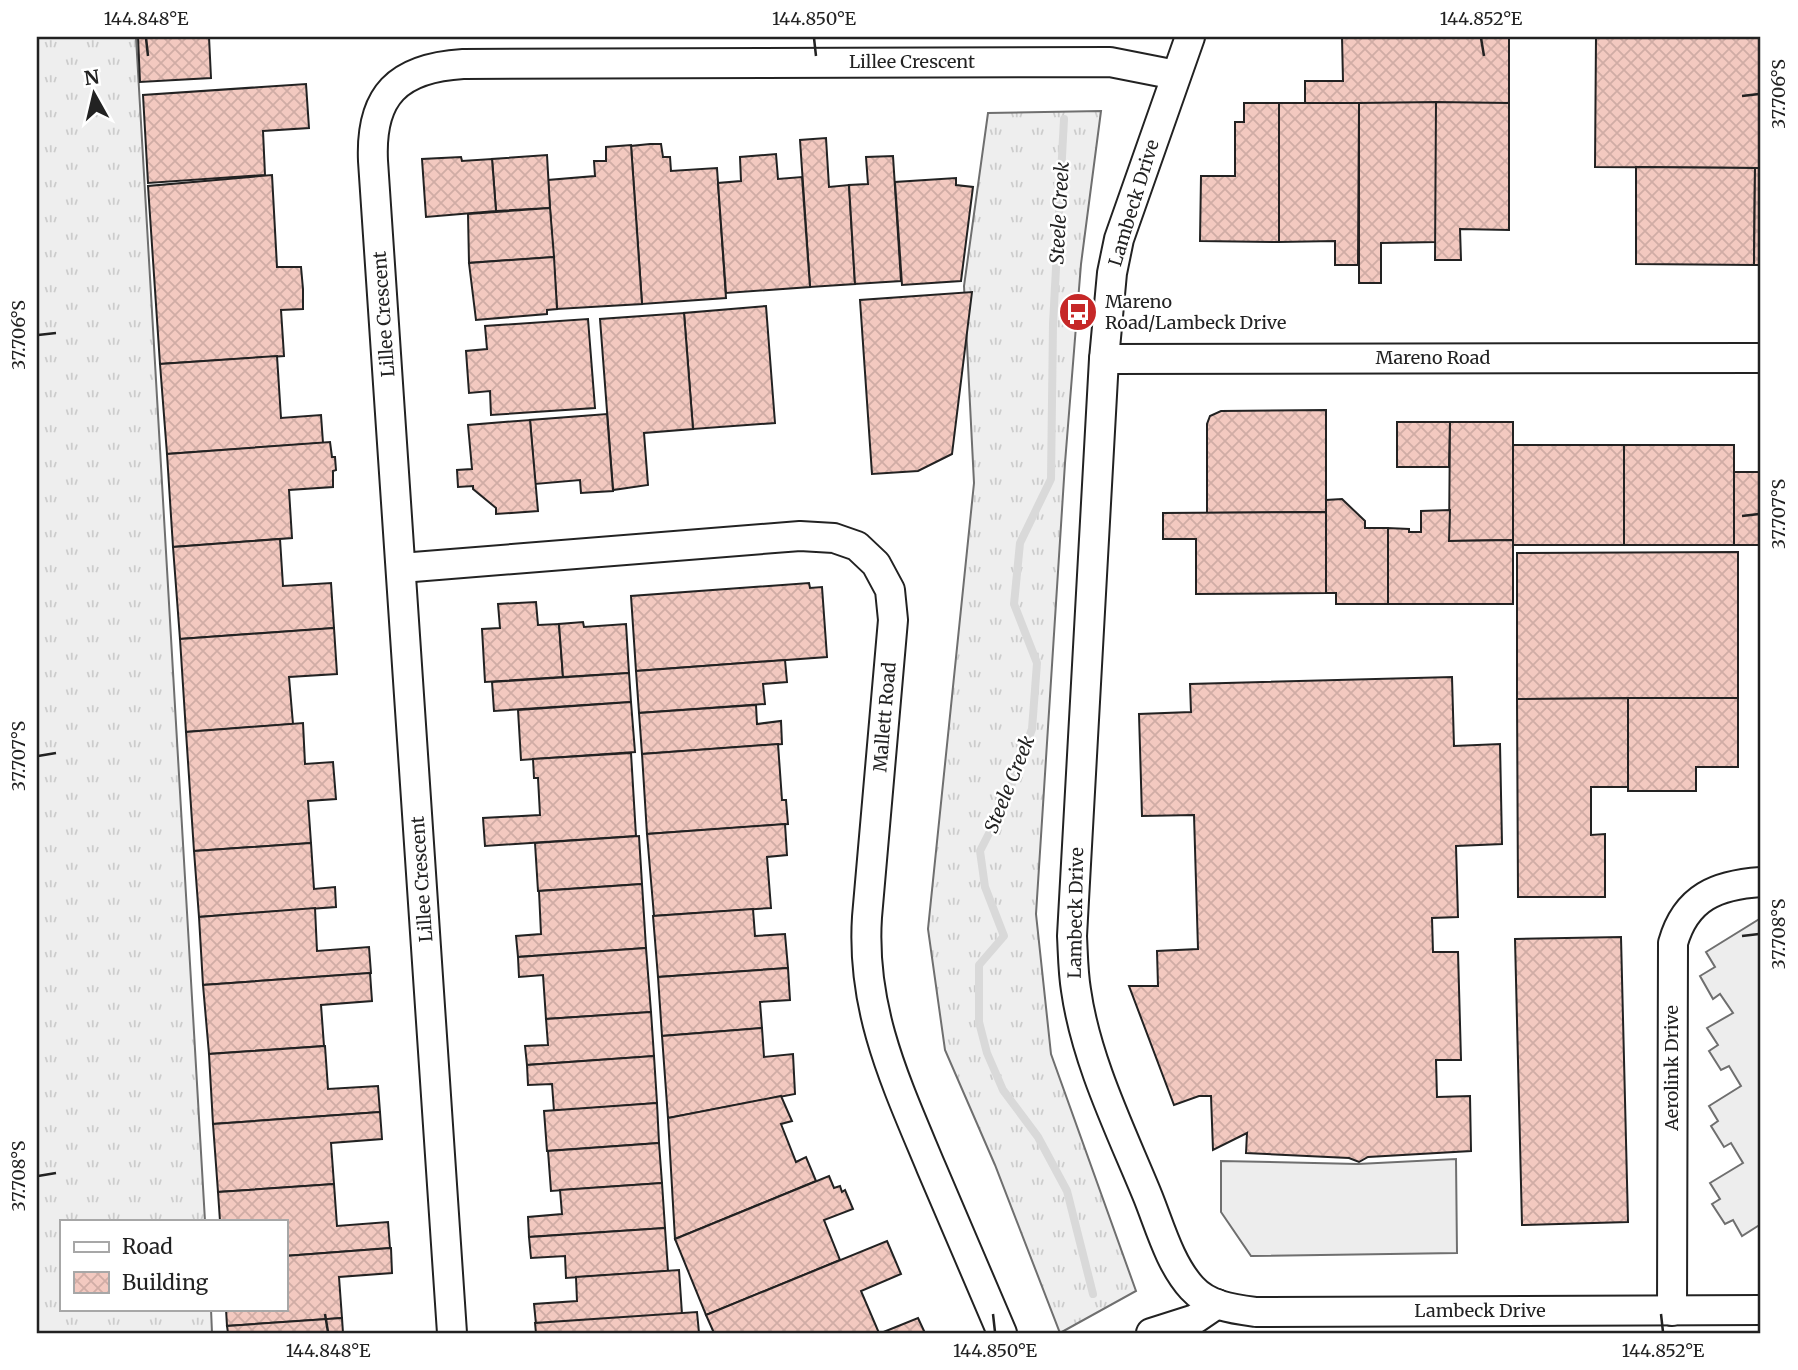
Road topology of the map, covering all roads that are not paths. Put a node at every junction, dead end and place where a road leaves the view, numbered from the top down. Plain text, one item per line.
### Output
1 (1190, 37) edge
2 (1176, 75) junction
3 (1761, 358) edge
4 (1104, 359) junction
5 (401, 568) junction
6 (1761, 882) edge
7 (1217, 1304) junction
8 (1761, 1310) edge
9 (1672, 1311) junction
10 (452, 1333) edge
11 (1002, 1333) edge
12 (1151, 1333) edge

1 - 2 street, Lambeck Drive
2 - 4 street, Lambeck Drive
2 - 5 street, Lillee Crescent
3 - 4 street, Mareno Road
4 - 7 street, Lambeck Drive
5 - 10 street, Lillee Crescent
5 - 11 street, Mallett Road
6 - 9 street, Aerolink Drive
7 - 9 street, Lambeck Drive
7 - 12 street
8 - 9 street, Lambeck Drive

